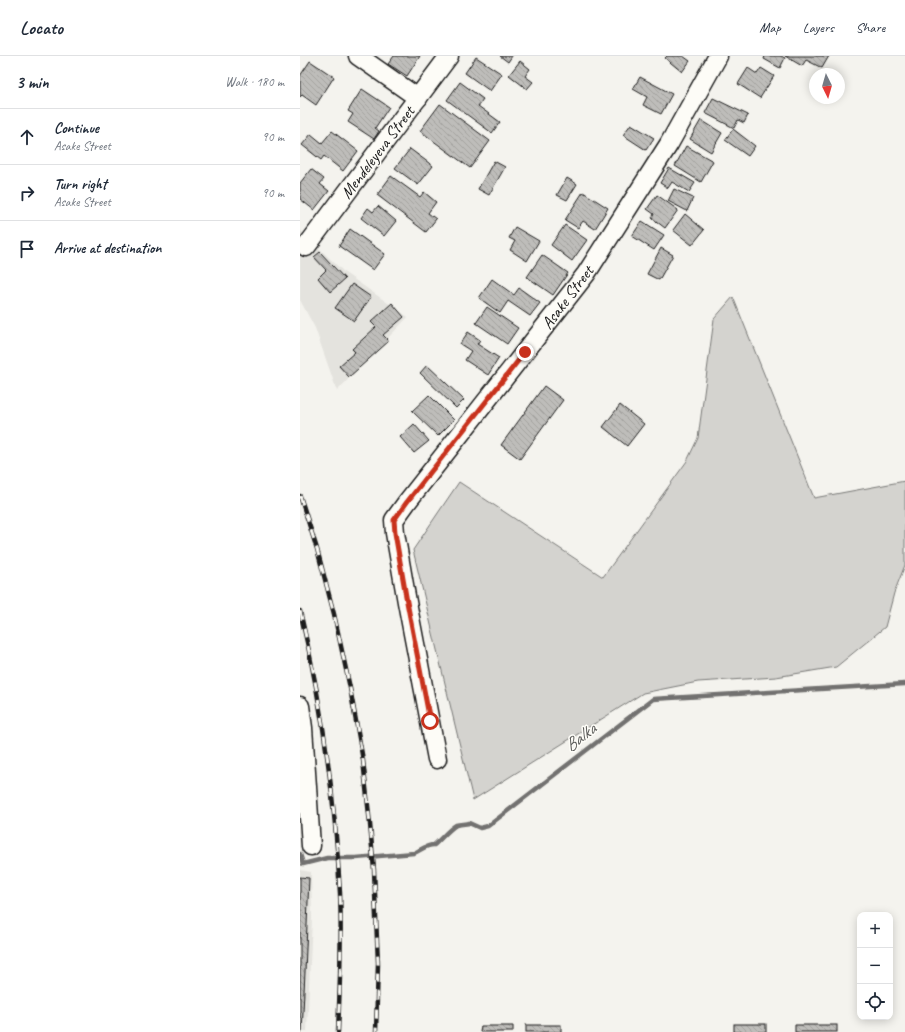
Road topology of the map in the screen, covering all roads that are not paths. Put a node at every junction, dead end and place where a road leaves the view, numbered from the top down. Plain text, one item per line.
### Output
1 (358, 56) edge
2 (449, 56) edge
3 (718, 56) edge
4 (418, 98) junction
5 (306, 247) dead end
6 (300, 706) edge
7 (437, 759) dead end
8 (311, 846) dead end

1 - 4 street
2 - 4 street, Mendeleyeva Street
3 - 7 street, Asake Street
4 - 5 street, Mendeleyeva Street
6 - 8 street

